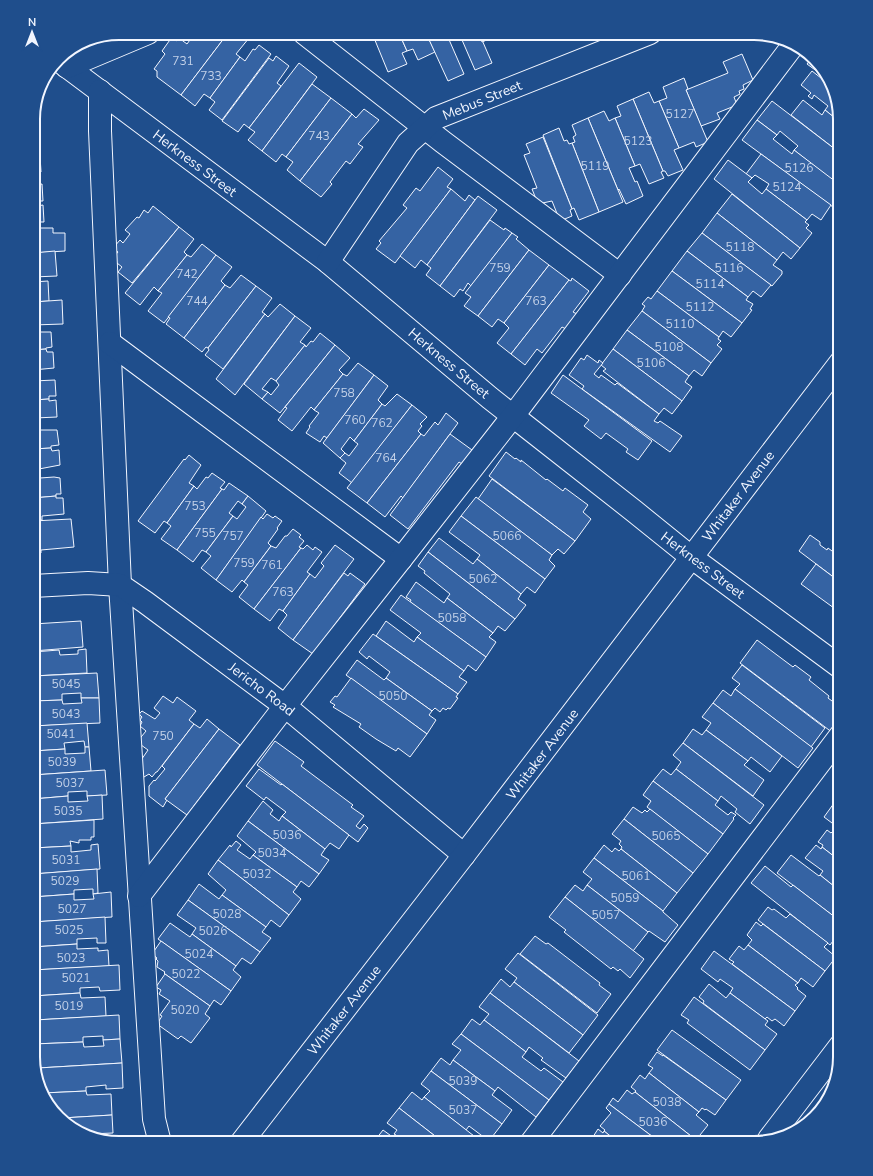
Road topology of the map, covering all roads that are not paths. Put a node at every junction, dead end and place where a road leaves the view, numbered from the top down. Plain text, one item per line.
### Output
1 (128, 40) edge
2 (313, 40) edge
3 (632, 40) edge
4 (790, 49) edge
5 (64, 62) edge
6 (62, 63) edge
7 (100, 91) junction
8 (425, 128) junction
9 (328, 262) junction
10 (620, 275) junction
11 (110, 343) junction
12 (833, 372) edge
13 (513, 416) junction
14 (691, 557) junction
15 (402, 560) junction
16 (120, 585) junction
17 (40, 586) edge
18 (833, 662) edge
19 (285, 706) junction
20 (833, 745) edge
21 (464, 855) junction
22 (139, 896) junction
23 (833, 1055) edge
24 (774, 1133) edge
25 (158, 1136) edge
26 (246, 1136) edge
27 (536, 1136) edge

1 - 5 street
2 - 8 street
3 - 8 street, Mebus Street
4 - 10 street
6 - 7 street, Herkness Street
7 - 9 street, Herkness Street
7 - 11 street
8 - 9 street, Mebus Street
8 - 10 street
9 - 13 street, Herkness Street
10 - 13 street
11 - 15 street
11 - 16 street
12 - 14 street, Whitaker Avenue
13 - 14 street, Herkness Street
13 - 15 street
14 - 18 street, Herkness Street
14 - 21 street, Whitaker Avenue
15 - 19 street
16 - 17 street
16 - 19 street, Jericho Road
16 - 22 street
19 - 21 street, Jericho Road
19 - 22 street
20 - 27 street
21 - 26 street, Whitaker Avenue
22 - 25 street
23 - 24 street

